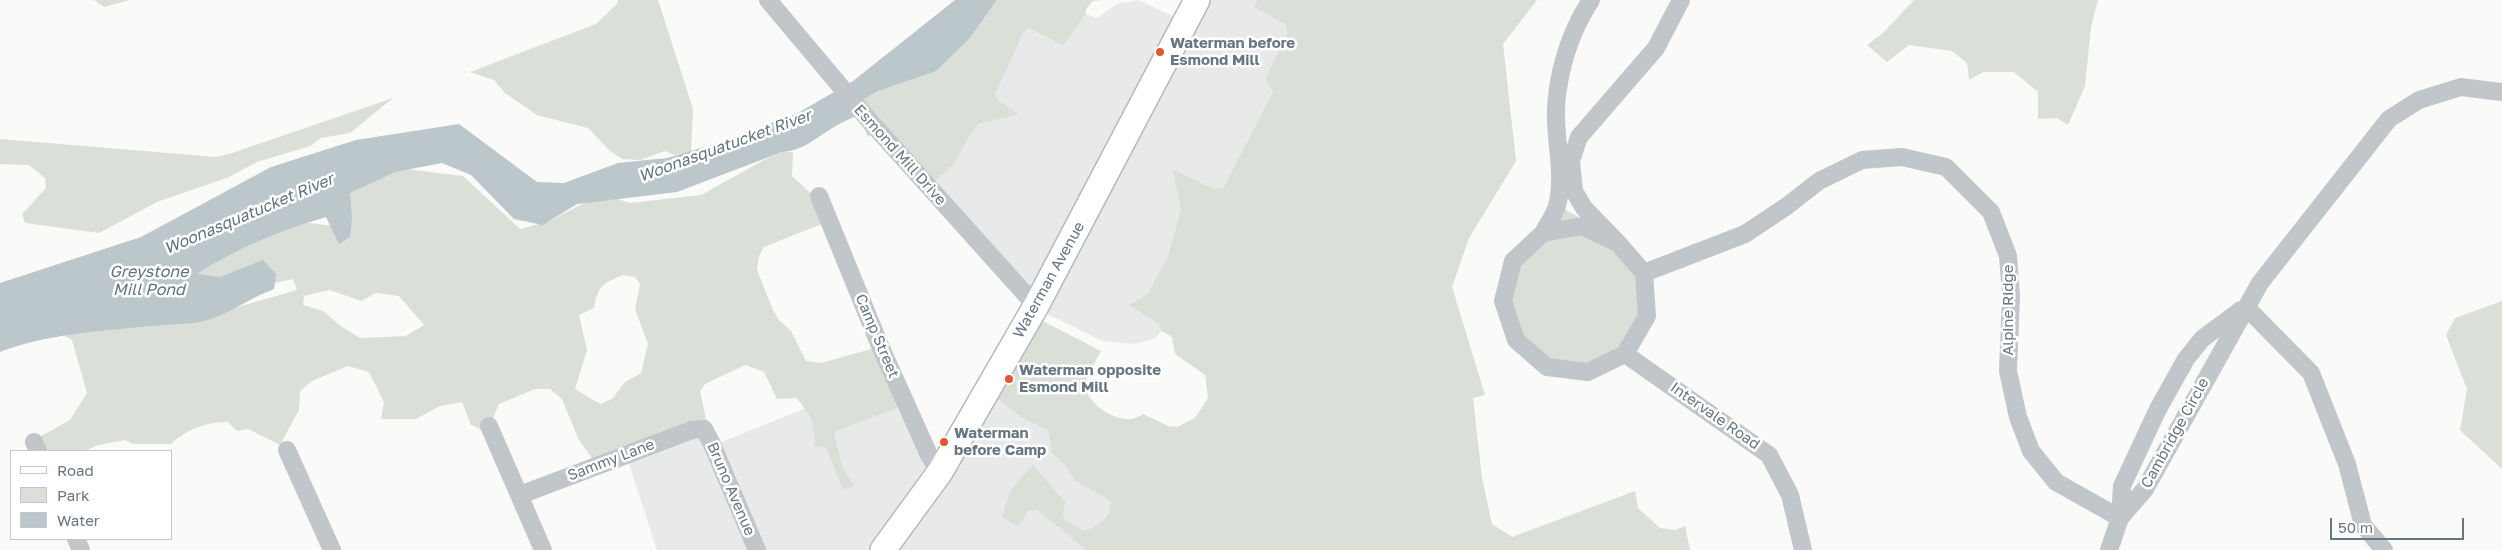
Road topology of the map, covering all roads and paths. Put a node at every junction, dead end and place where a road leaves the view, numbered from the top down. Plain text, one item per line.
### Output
1 (768, 0) edge
2 (1197, 0) edge
3 (1591, 0) edge
4 (1681, 0) edge
5 (2502, 92) edge
6 (819, 196) dead end
7 (1543, 233) junction
8 (1618, 243) junction
9 (1644, 273) junction
10 (1036, 306) junction
11 (2246, 307) junction
12 (1625, 354) junction
13 (489, 426) dead end
14 (704, 429) joint
15 (287, 450) dead end
16 (940, 472) junction
17 (520, 495) junction
18 (2120, 518) junction
19 (332, 550) edge
20 (543, 550) edge
21 (757, 550) edge
22 (883, 550) edge
23 (1803, 550) edge
24 (2109, 550) edge
25 (2384, 550) edge

1 - 10 street, Esmond Mill Drive
2 - 10 main road, Waterman Avenue
3 - 7 street
4 - 8 street
5 - 11 street, Cambridge Circle
6 - 16 street, Camp Street
7 - 8 street
7 - 12 street
8 - 9 street
9 - 12 street
9 - 18 street, Alpine Ridge
10 - 16 main road, Waterman Avenue
11 - 18 street, Cambridge Circle
11 - 18 street, Cambridge Circle
11 - 25 street
12 - 23 street, Intervale Road
13 - 17 street
14 - 17 street, Sammy Lane
14 - 21 street, Bruno Avenue
15 - 19 street
16 - 22 main road, Waterman Avenue
17 - 20 street
18 - 24 street

